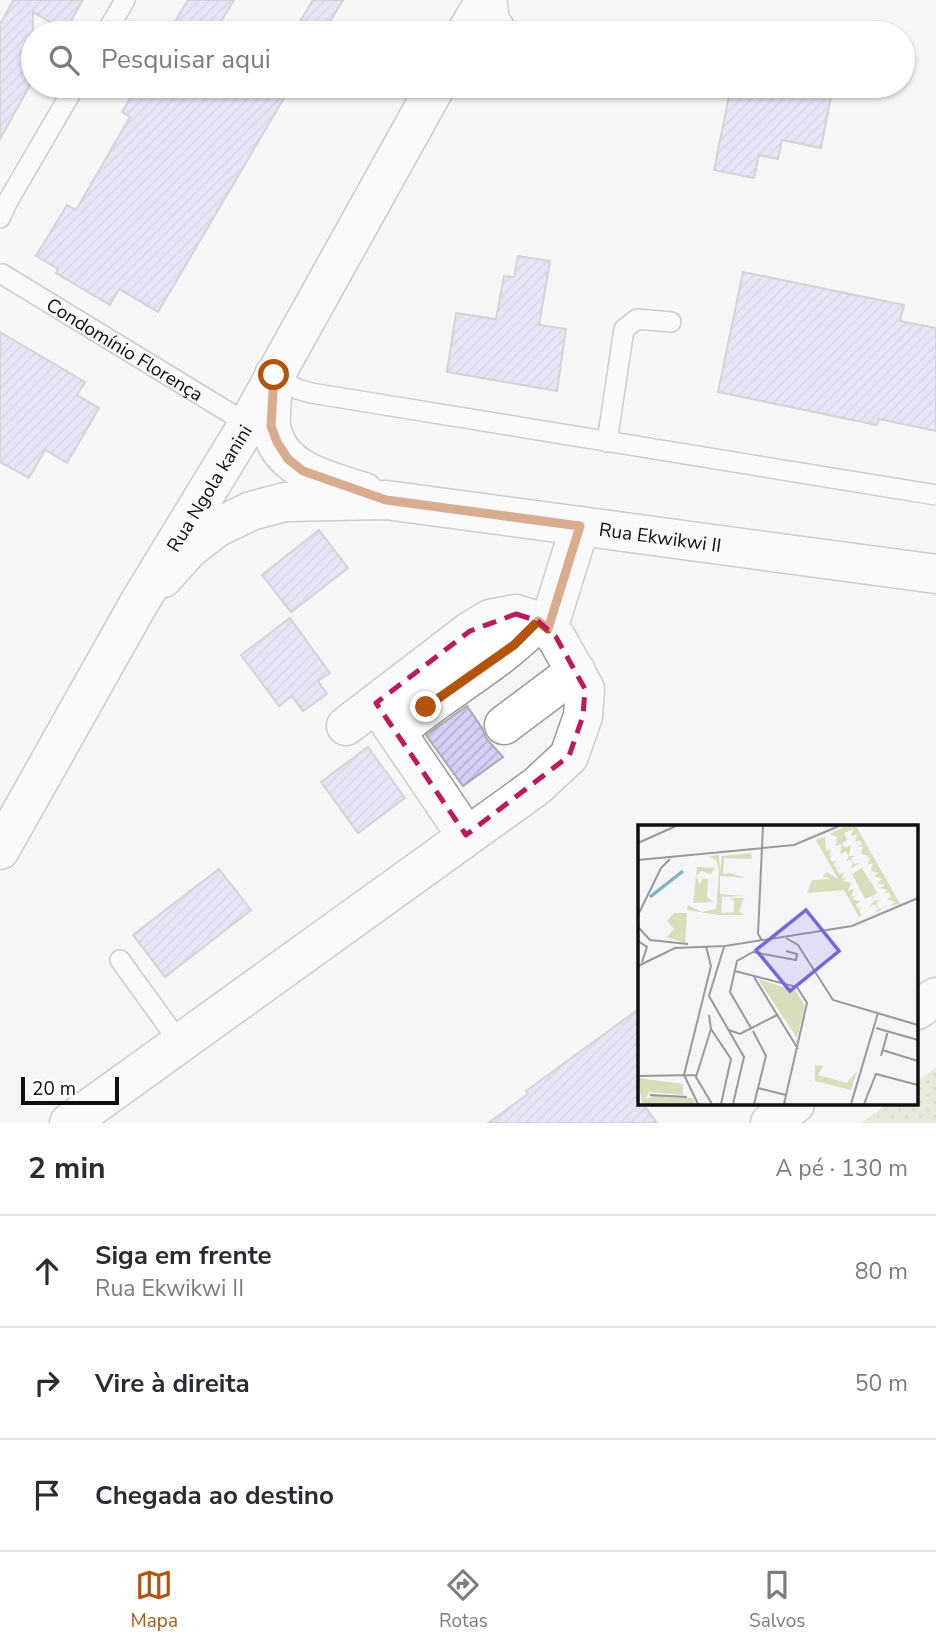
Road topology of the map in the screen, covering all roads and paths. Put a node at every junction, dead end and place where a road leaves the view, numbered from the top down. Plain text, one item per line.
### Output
1 (125, 0) edge
2 (485, 0) edge
3 (497, 0) edge
4 (113, 21) edge
5 (473, 21) edge
6 (502, 21) edge
7 (68, 98) edge
8 (429, 98) edge
9 (0, 218) edge
10 (1, 272) edge
11 (671, 323) dead end
12 (274, 375) junction
13 (248, 424) junction
14 (607, 442) junction
15 (936, 495) edge
16 (386, 500) junction
17 (580, 526) junction
18 (936, 574) edge
19 (139, 603) junction
20 (543, 625) junction
21 (576, 671) junction
22 (386, 718) junction
23 (504, 725) dead end
24 (346, 726) dead end
25 (466, 835) junction
26 (0, 850) edge
27 (120, 960) dead end
28 (936, 997) edge
29 (918, 1009) edge
30 (180, 1043) junction
31 (792, 1106) edge
32 (69, 1123) edge
33 (770, 1123) edge

1 - 4 lane
2 - 5 street
3 - 6 lane
7 - 9 lane
8 - 12 street, Rua Ngola kanini
10 - 13 lane, Condomínio Florença
11 - 14 lane
12 - 13 street, Rua Ngola kanini
12 - 14 lane
12 - 16 street, Rua Ekwikwi II
13 - 19 street, Rua Ngola kanini
14 - 15 lane
16 - 17 street, Rua Ekwikwi II
16 - 19 street, Rua Ekwikwi II
17 - 18 street, Rua Ekwikwi II
17 - 20 street
19 - 26 street, Rua Ngola kanini
20 - 21 street
20 - 22 street
21 - 23 street
21 - 25 street
22 - 24 street
22 - 25 street
25 - 30 street
27 - 30 lane
28 - 29 street
30 - 32 street
31 - 33 street

